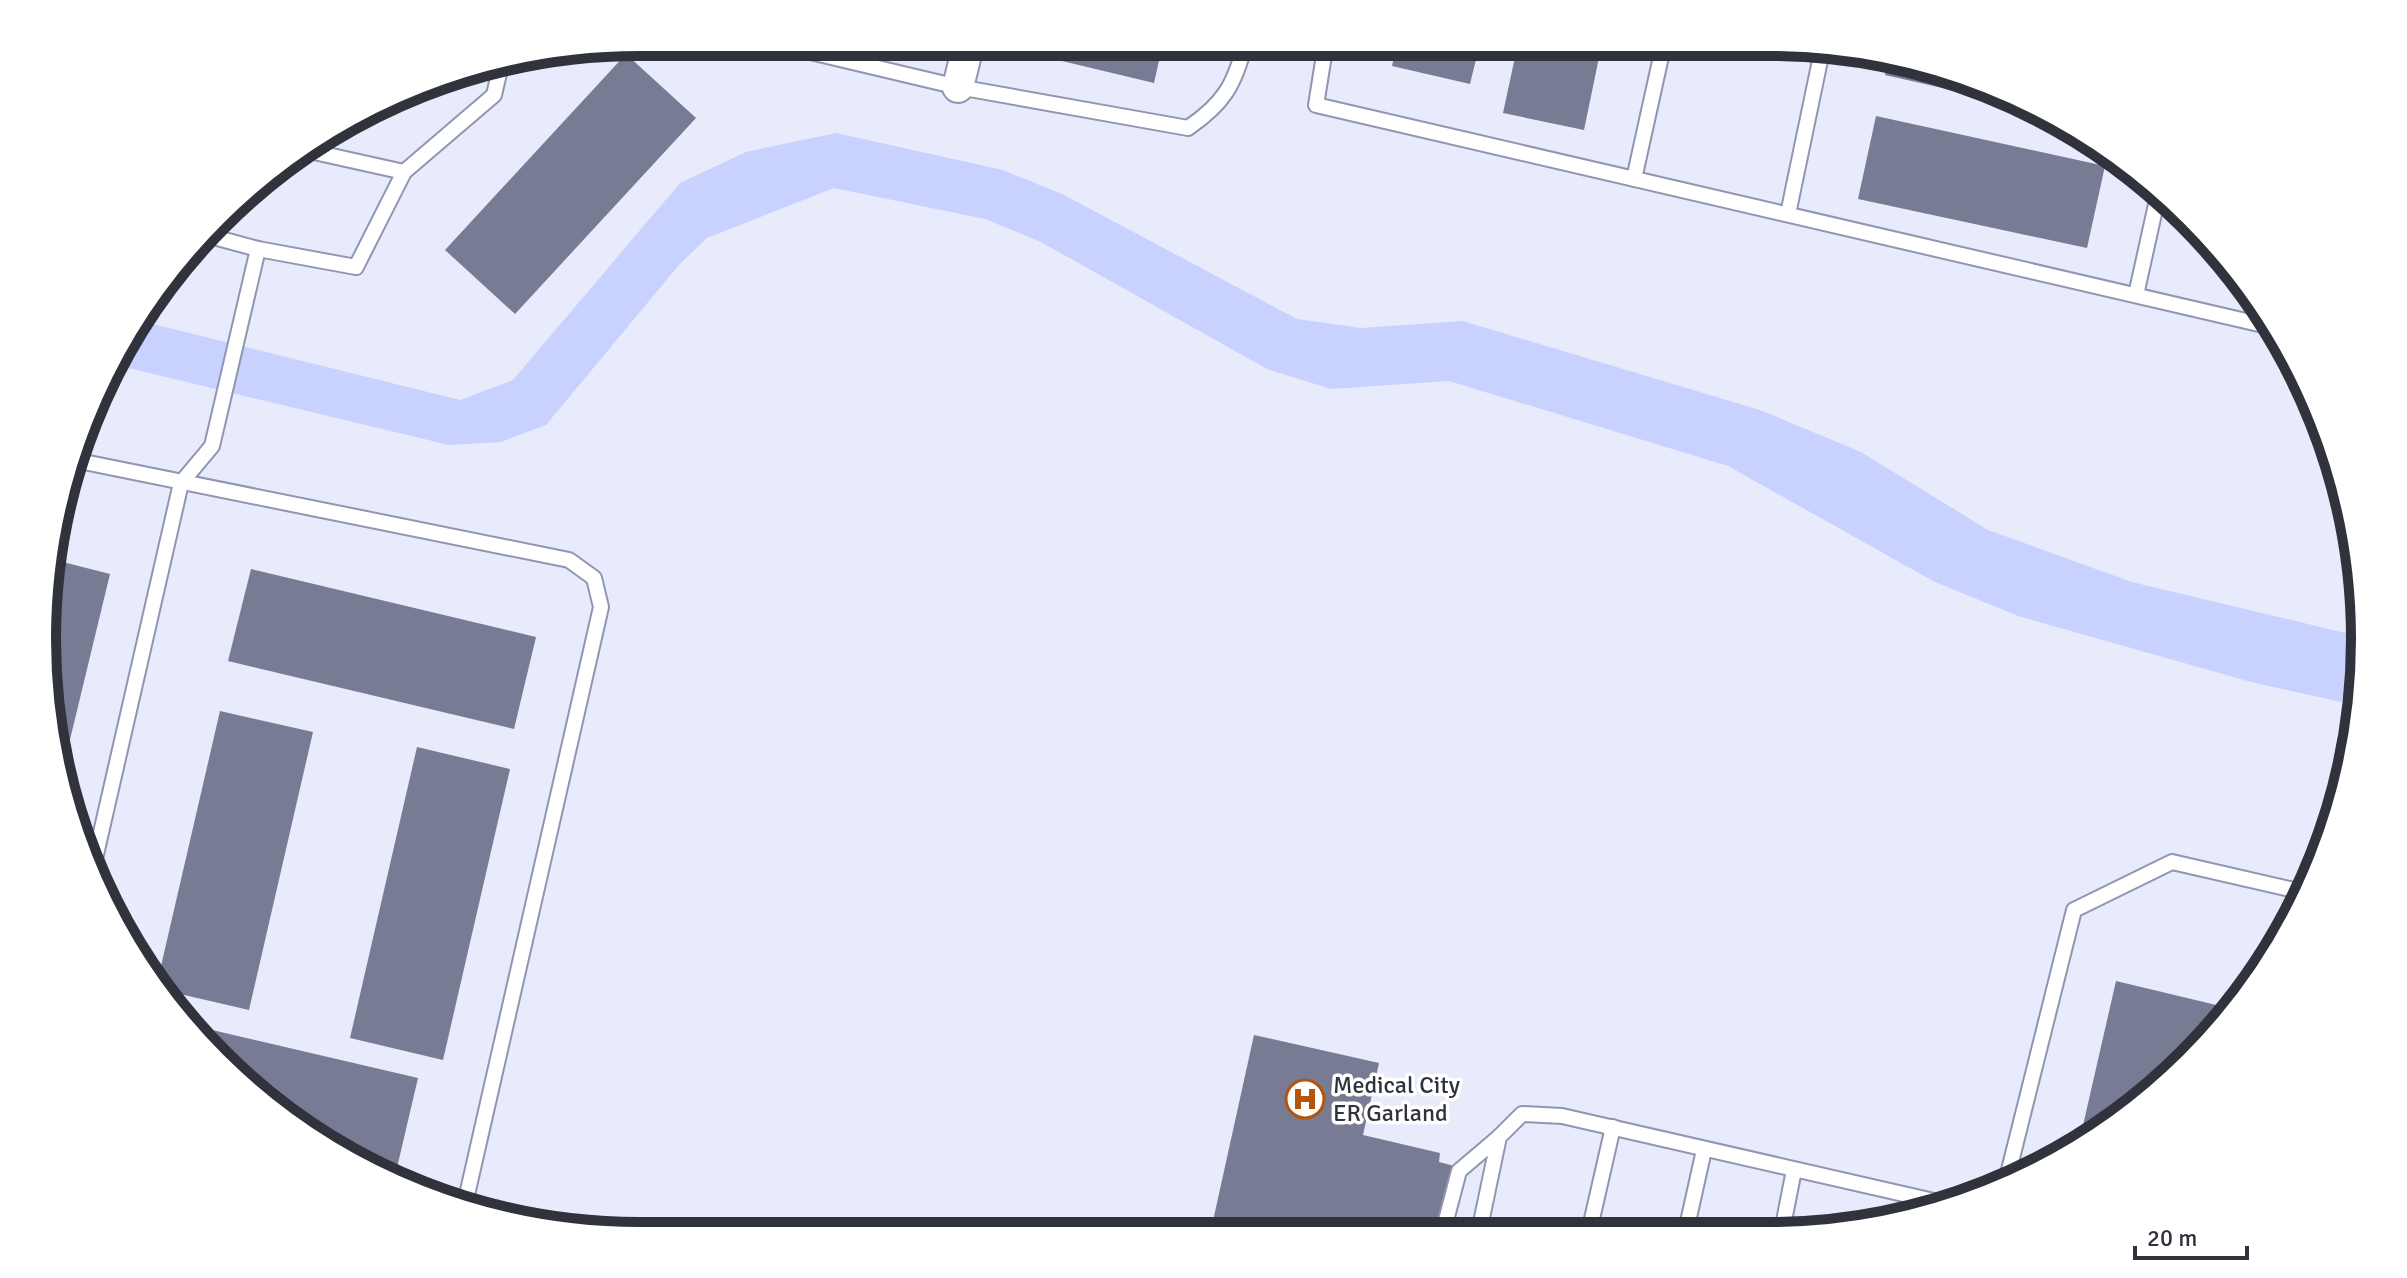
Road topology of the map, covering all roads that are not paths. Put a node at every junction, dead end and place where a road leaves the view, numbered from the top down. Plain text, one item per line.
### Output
1 (827, 56) edge
2 (966, 56) edge
3 (1241, 56) edge
4 (1324, 56) edge
5 (1661, 56) edge
6 (1820, 59) edge
7 (499, 73) edge
8 (958, 87) junction
9 (317, 153) edge
10 (404, 172) junction
11 (1634, 179) junction
12 (2156, 205) edge
13 (1788, 214) junction
14 (217, 238) edge
15 (258, 249) junction
16 (2136, 295) junction
17 (2258, 324) edge
18 (84, 462) edge
19 (181, 483) junction
20 (97, 852) edge
21 (2294, 890) edge
22 (1613, 1127) junction
23 (1499, 1137) junction
24 (1704, 1150) junction
25 (1794, 1170) junction
26 (2009, 1170) edge
27 (467, 1196) edge
28 (1927, 1200) edge
29 (1446, 1222) edge
30 (1481, 1222) edge
31 (1591, 1222) edge
32 (1688, 1222) edge
33 (1784, 1222) edge

1 - 8 lane
2 - 8 street
3 - 8 lane
4 - 11 lane
5 - 11 lane
6 - 13 lane
7 - 10 lane
9 - 10 lane
10 - 15 lane
11 - 13 lane
12 - 16 lane
13 - 16 lane
14 - 15 lane
15 - 19 lane
16 - 17 lane
18 - 19 lane
19 - 20 lane
19 - 27 lane
21 - 26 lane
22 - 23 lane
22 - 24 lane
22 - 31 lane
23 - 29 lane
23 - 30 lane
24 - 25 lane
24 - 32 lane
25 - 28 lane
25 - 33 lane

